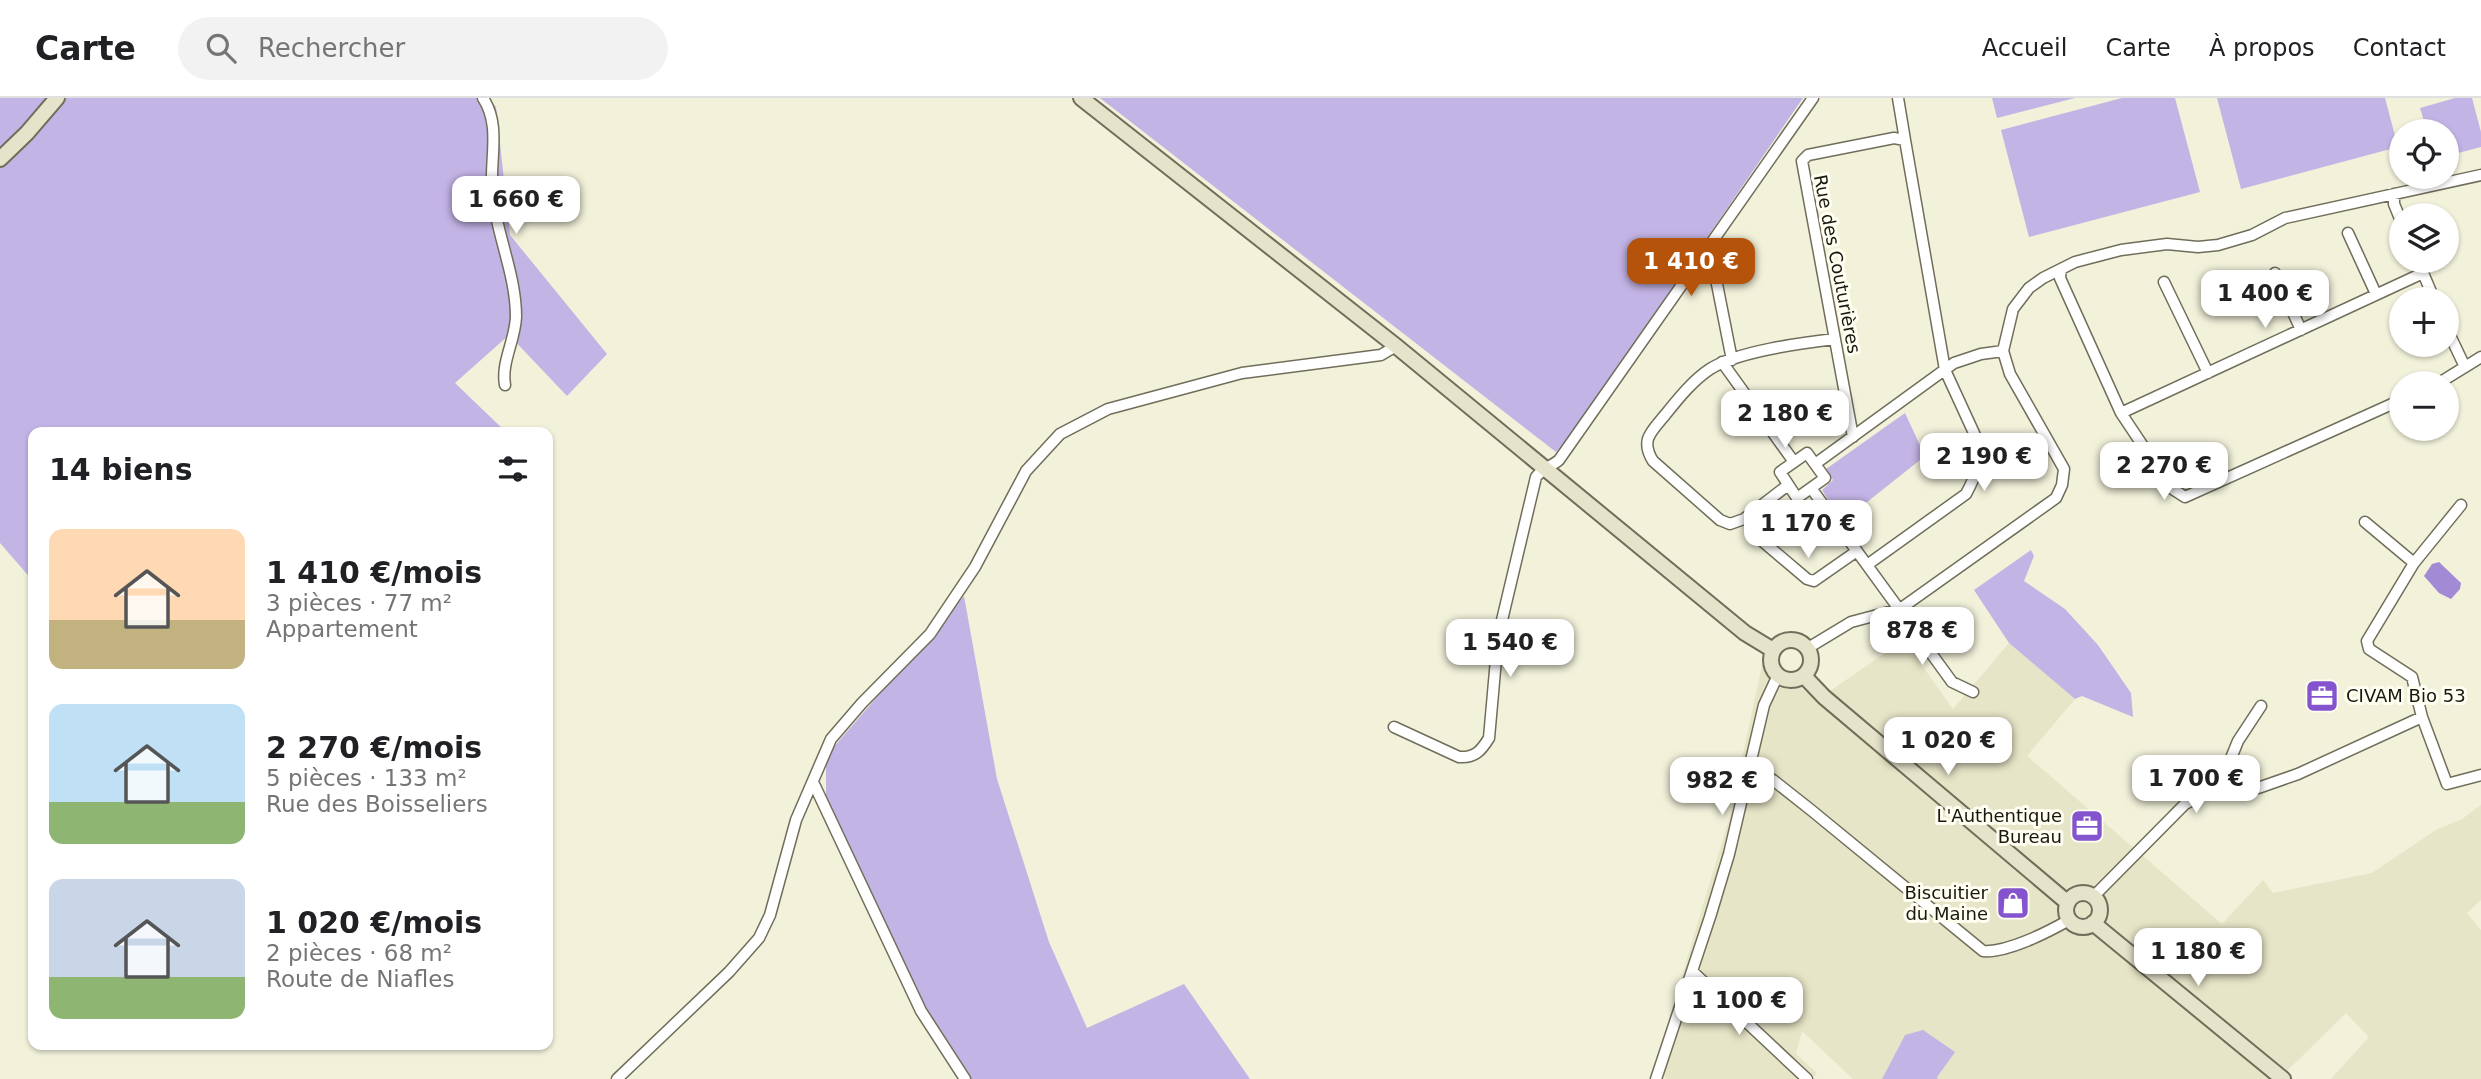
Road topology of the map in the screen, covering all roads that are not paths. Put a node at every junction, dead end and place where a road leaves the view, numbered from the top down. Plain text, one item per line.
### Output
1 (57, 98) edge
2 (483, 98) edge
3 (1081, 98) edge
4 (1814, 98) edge
5 (1898, 98) edge
6 (1905, 140) junction
7 (0, 159) edge
8 (2481, 175) edge
9 (2394, 194) junction
10 (2393, 203) edge
11 (2348, 233) dead end
12 (2061, 269) junction
13 (2275, 273) dead end
14 (2423, 273) joint
15 (1715, 274) dead end
16 (2164, 282) dead end
17 (2429, 287) edge
18 (2376, 295) junction
19 (2301, 330) junction
20 (1835, 339) junction
21 (1396, 346) junction
22 (2003, 351) junction
23 (2459, 355) edge
24 (2481, 357) edge
25 (1727, 361) junction
26 (2465, 368) junction
27 (1945, 370) junction
28 (2459, 371) edge
29 (2208, 373) junction
30 (505, 385) dead end
31 (2389, 405) edge
32 (2121, 413) junction
33 (1853, 438) junction
34 (1794, 462) junction
35 (1815, 464) junction
36 (1545, 469) junction
37 (1788, 485) junction
38 (1811, 488) junction
39 (2462, 505) dead end
40 (2365, 522) dead end
41 (1760, 540) dead end
42 (1857, 551) junction
43 (2414, 563) junction
44 (1867, 565) junction
45 (1900, 609) junction
46 (1808, 648) junction
47 (1773, 650) junction
48 (1777, 674) junction
49 (1804, 676) junction
50 (1973, 692) dead end
51 (2261, 706) dead end
52 (2422, 717) junction
53 (1394, 727) dead end
54 (1750, 767) junction
55 (2481, 775) edge
56 (813, 782) junction
57 (2220, 785) junction
58 (2093, 897) junction
59 (2068, 903) junction
60 (2069, 920) junction
61 (2093, 923) junction
62 (1693, 972) junction
63 (617, 1079) edge
64 (965, 1079) edge
65 (1656, 1079) edge
66 (1807, 1079) edge
67 (2283, 1079) edge

1 - 7 street
2 - 30 street
3 - 21 street
4 - 36 street
5 - 6 street
6 - 20 street, Rue des Couturières
6 - 27 street
8 - 9 street
9 - 10 street
9 - 12 street
11 - 18 street
12 - 22 street
12 - 32 street
13 - 19 street
14 - 17 street
14 - 18 street
15 - 25 street
16 - 29 street
18 - 19 street
19 - 29 street
20 - 25 street
20 - 33 street, Rue des Couturières
21 - 36 street
21 - 56 street
22 - 27 street
22 - 45 street
23 - 26 street
24 - 26 street
25 - 34 street
25 - 37 street
26 - 28 street
27 - 33 street
27 - 44 street
29 - 32 street
31 - 32 street
33 - 35 street
34 - 35 street
34 - 37 street
35 - 38 street
36 - 47 street
36 - 53 street
37 - 38 street
38 - 42 street
39 - 43 street
40 - 43 street
41 - 42 street
42 - 44 street
43 - 52 street
44 - 45 street
45 - 46 street
45 - 50 street
46 - 47 street
46 - 49 street
47 - 48 street
48 - 49 street
48 - 54 street
49 - 59 street
51 - 57 street
52 - 55 street
52 - 57 street
54 - 60 street
54 - 62 street
56 - 63 street
56 - 64 street
57 - 58 street
58 - 59 street
58 - 61 street
59 - 60 street
60 - 61 street
61 - 67 street
62 - 65 street
62 - 66 street

